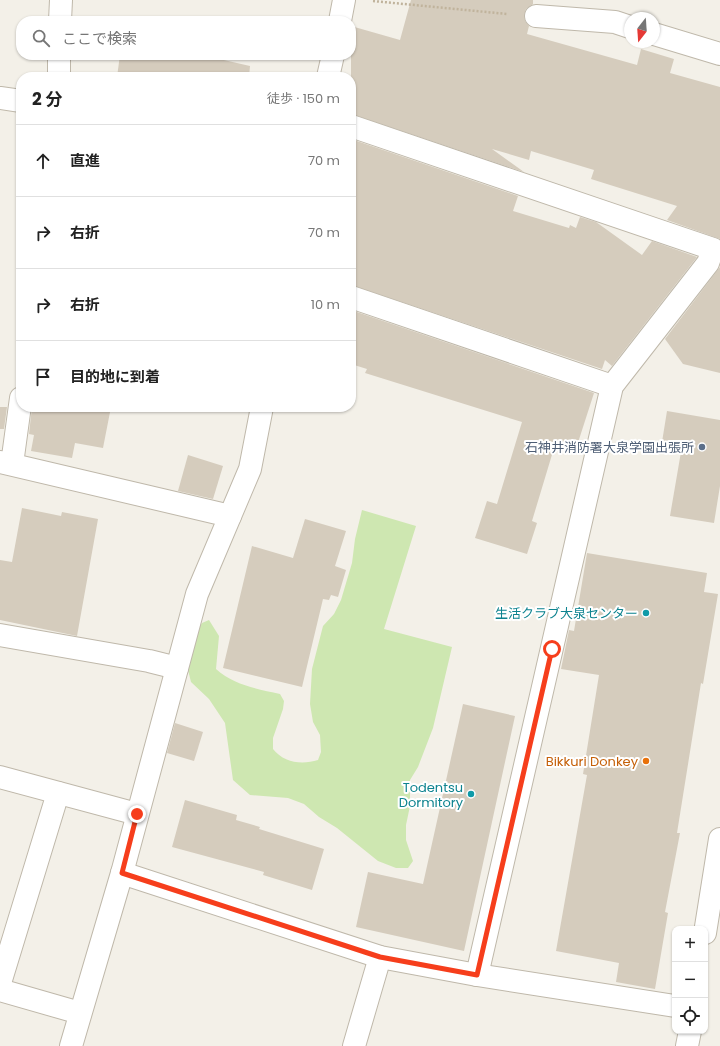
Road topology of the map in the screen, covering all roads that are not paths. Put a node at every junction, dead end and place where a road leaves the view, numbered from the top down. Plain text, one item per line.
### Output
1 (60, 0) edge
2 (344, 0) edge
3 (60, 16) edge
4 (341, 16) edge
5 (536, 16) road end
6 (624, 25) edge
7 (660, 36) edge
8 (720, 54) edge
9 (59, 60) edge
10 (332, 60) edge
11 (59, 72) edge
12 (329, 72) edge
13 (0, 98) edge
14 (16, 100) edge
15 (356, 128) edge
16 (716, 250) edge
17 (356, 299) edge
18 (612, 386) junction
19 (18, 412) edge
20 (261, 412) edge
21 (6, 463) edge
22 (230, 516) junction
23 (0, 635) edge
24 (177, 668) junction
25 (0, 777) edge
26 (58, 793) junction
27 (137, 814) junction
28 (720, 839) edge
29 (122, 873) junction
30 (706, 926) edge
31 (380, 957) junction
32 (477, 975) junction
33 (0, 983) edge
34 (0, 990) edge
35 (672, 1006) edge
36 (80, 1013) junction
37 (689, 1034) edge
38 (71, 1046) edge
39 (354, 1046) edge
40 (687, 1046) edge

1 - 3 street
2 - 4 street
5 - 6 street
7 - 8 street
9 - 11 street
10 - 12 street
13 - 14 street
15 - 16 street
16 - 18 street
17 - 18 street
18 - 32 street
19 - 21 street
20 - 22 street
21 - 22 street
22 - 24 street
23 - 24 street
24 - 27 street
25 - 26 street
26 - 27 street
26 - 33 street
27 - 29 street
28 - 30 street
29 - 31 street
29 - 36 street
31 - 32 street
31 - 39 street
32 - 35 street
34 - 36 street
36 - 38 street
37 - 40 street

